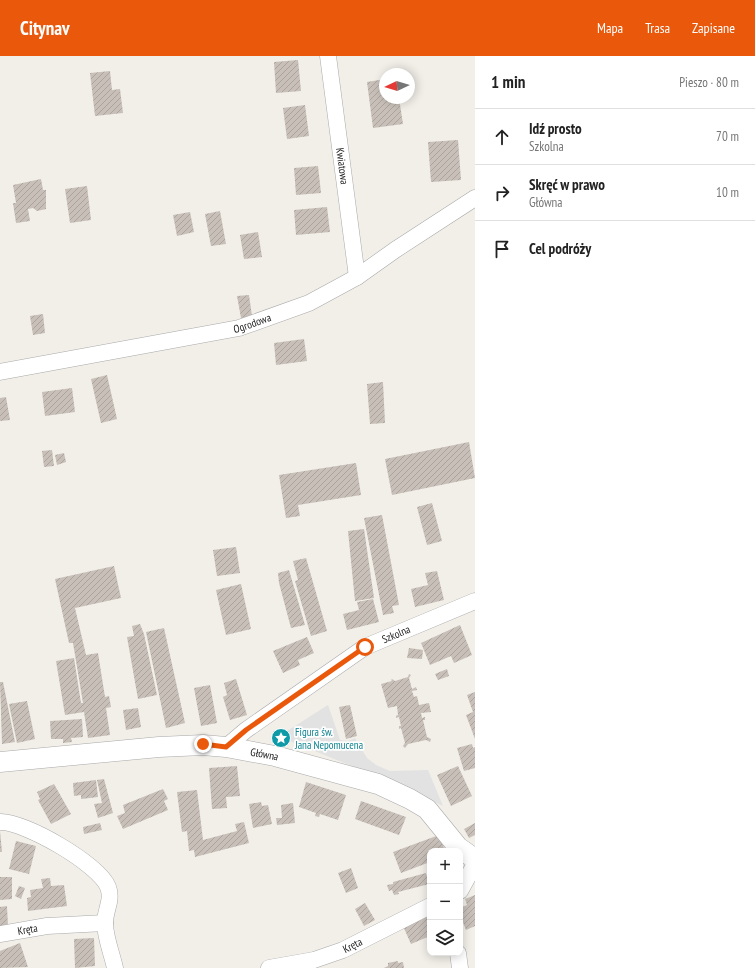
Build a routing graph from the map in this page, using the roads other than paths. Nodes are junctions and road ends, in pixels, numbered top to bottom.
1 (328, 56) edge
2 (475, 198) edge
3 (357, 277) junction
4 (0, 372) edge
5 (475, 601) edge
6 (226, 747) junction
7 (0, 762) edge
8 (0, 822) edge
9 (475, 859) edge
10 (475, 864) edge
11 (463, 886) edge
12 (427, 908) edge
13 (105, 923) junction
14 (0, 934) edge
15 (458, 956) edge
16 (115, 968) edge
17 (269, 968) edge
18 (460, 968) edge

1 - 3 street, Kwiatowa
2 - 3 street, Ogrodowa
3 - 4 street, Ogrodowa
5 - 6 street, Szkolna
6 - 7 street, Główna
6 - 9 street, Główna
8 - 13 street
10 - 11 street
12 - 17 street, Kręta
13 - 14 street, Kręta
13 - 16 street
15 - 18 street

